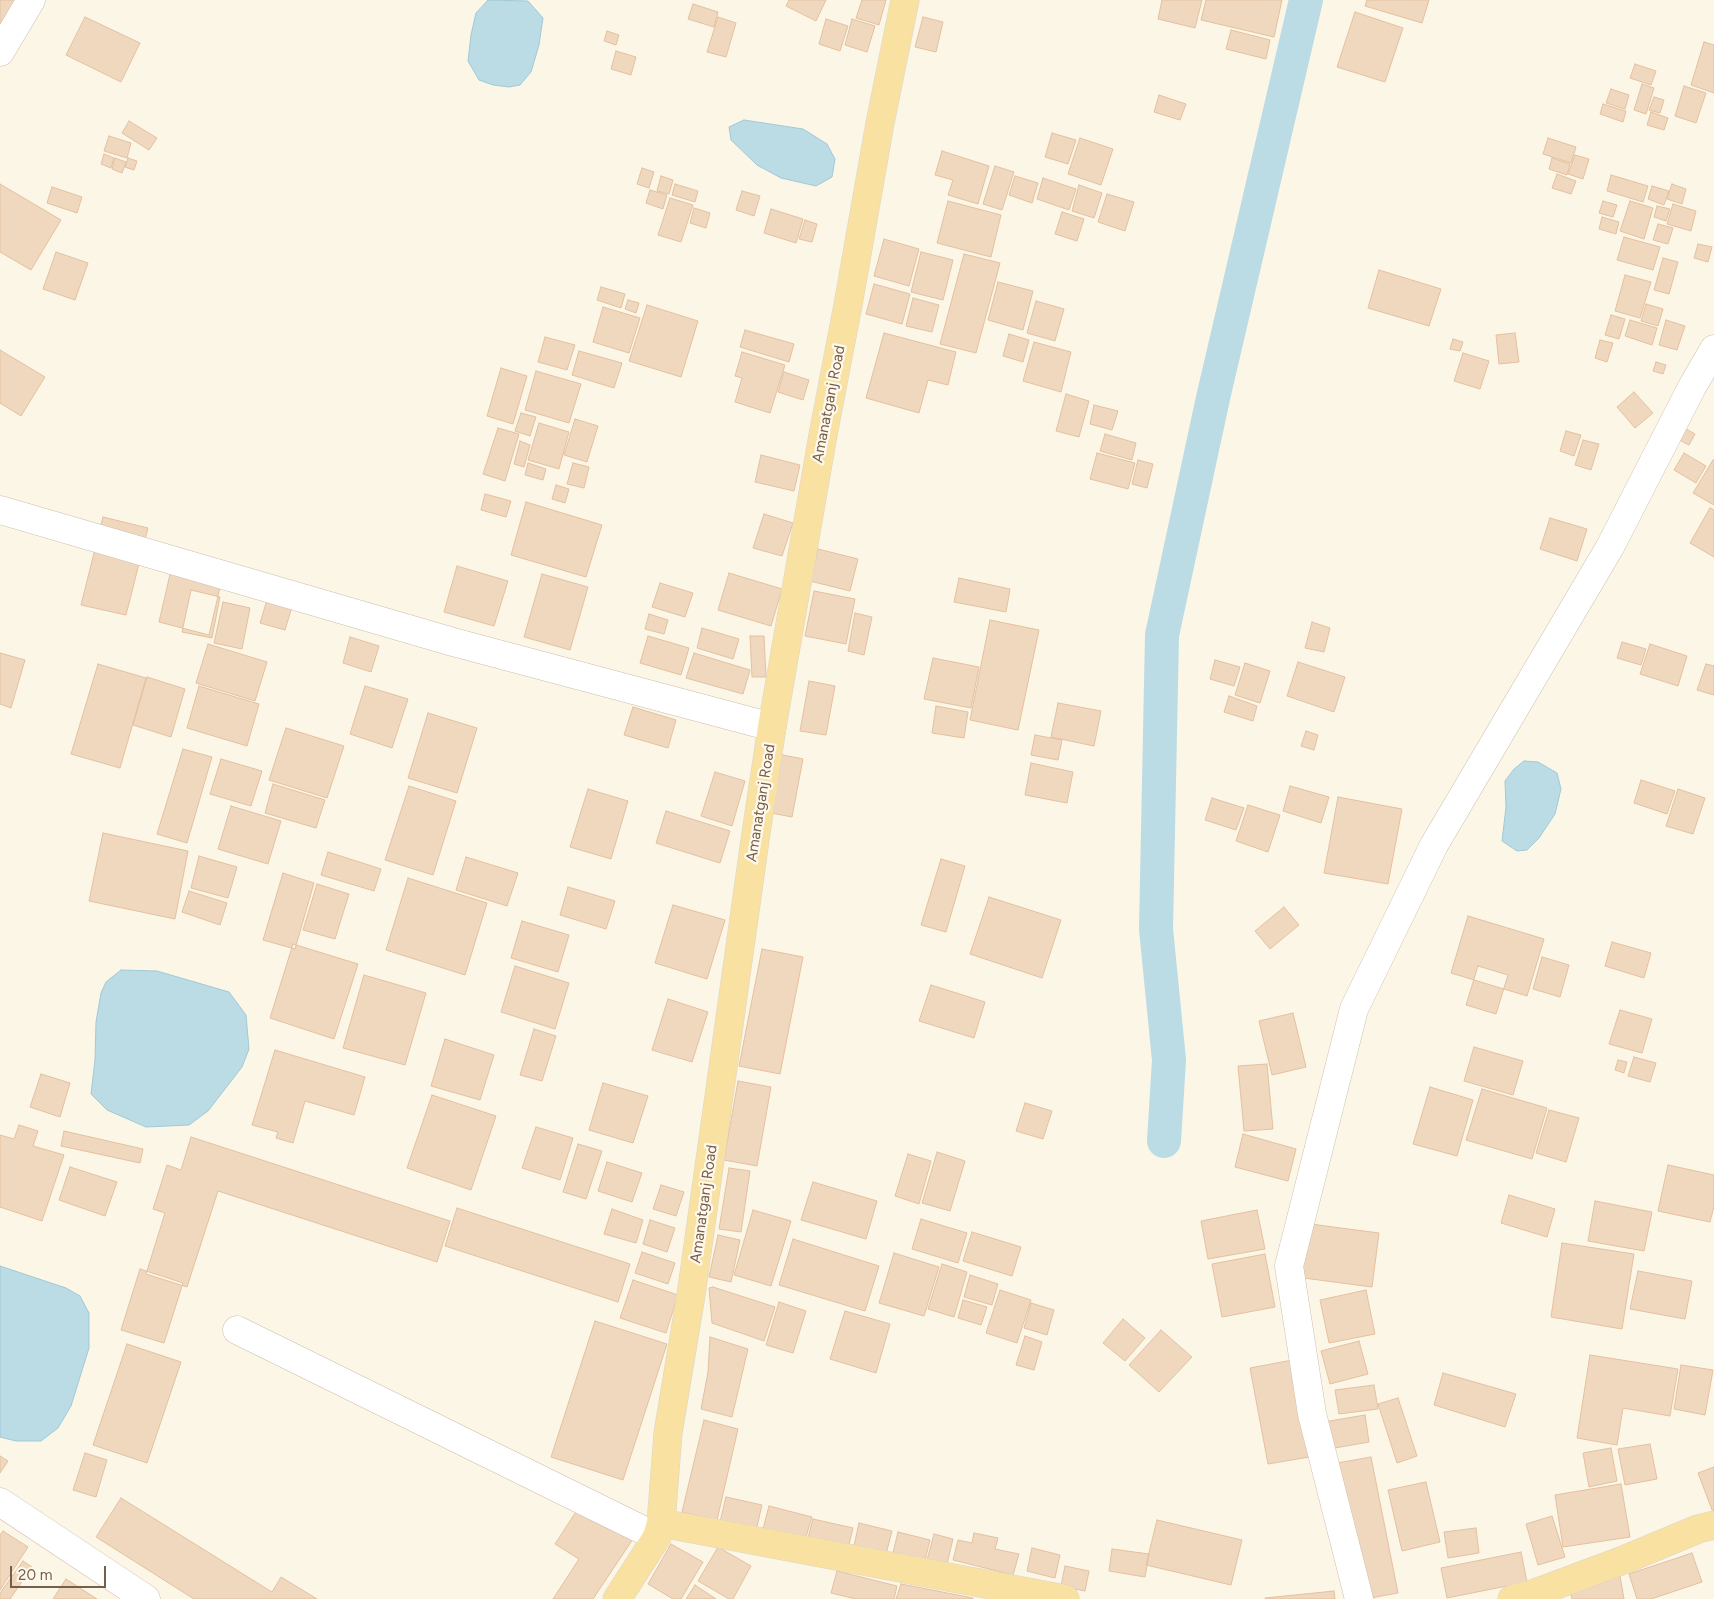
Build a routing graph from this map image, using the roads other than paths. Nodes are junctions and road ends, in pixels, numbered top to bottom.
1 (31, 0) edge
2 (905, 0) edge
3 (0, 52) edge
4 (1714, 348) edge
5 (0, 510) edge
6 (772, 727) junction
7 (236, 1330) dead end
8 (0, 1502) edge
9 (1714, 1524) edge
10 (659, 1530) junction
11 (146, 1599) edge
12 (616, 1599) edge
13 (1065, 1599) edge
14 (1359, 1599) edge
15 (1512, 1599) edge

1 - 3 street
2 - 6 main road, Amanatganj Road
4 - 14 street
5 - 6 street
6 - 10 main road, Amanatganj Road
7 - 10 street
8 - 11 street
9 - 15 main road
10 - 12 main road, Amanatganj Road
10 - 13 main road

